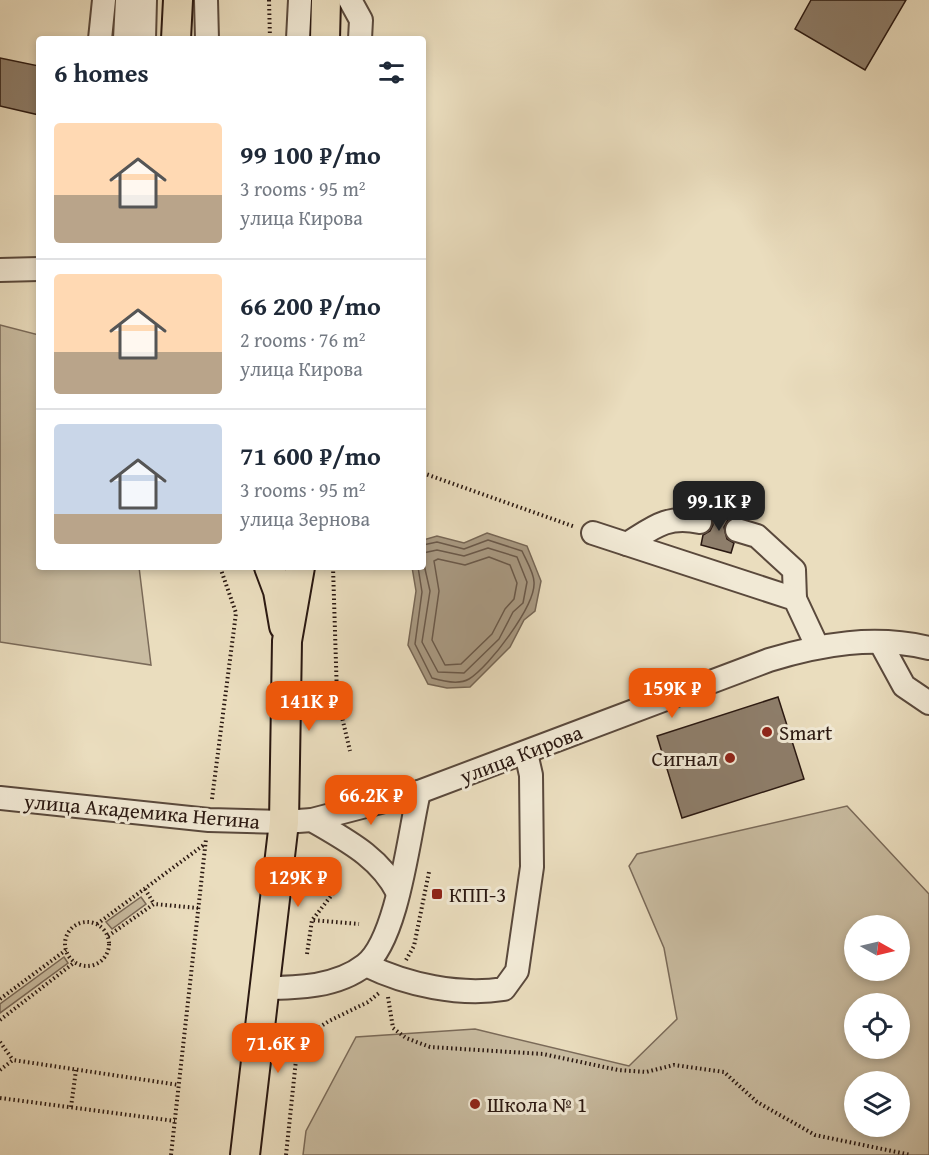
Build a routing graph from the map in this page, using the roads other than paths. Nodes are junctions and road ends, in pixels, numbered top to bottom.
1 (104, 0) edge
2 (127, 0) edge
3 (145, 0) edge
4 (178, 0) edge
5 (206, 0) edge
6 (300, 0) edge
7 (326, 0) edge
8 (350, 0) edge
9 (100, 36) edge
10 (125, 36) edge
11 (144, 36) edge
12 (176, 36) edge
13 (207, 36) edge
14 (298, 36) edge
15 (325, 36) edge
16 (360, 36) edge
17 (36, 269) edge
18 (0, 270) edge
19 (700, 522) dead end
20 (737, 530) dead end
21 (593, 533) road end
22 (627, 544) junction
23 (299, 570) edge
24 (275, 575) edge
25 (795, 599) junction
26 (287, 641) junction
27 (880, 642) junction
28 (817, 646) junction
29 (929, 648) edge
30 (929, 703) edge
31 (526, 753) junction
32 (419, 792) junction
33 (0, 798) edge
34 (312, 820) junction
35 (284, 822) junction
36 (398, 893) junction
37 (366, 964) junction
38 (264, 988) junction
39 (245, 1155) edge

1 - 9 street
2 - 10 street
3 - 11 street
4 - 12 main road
5 - 13 street
6 - 14 street
7 - 15 main road
8 - 16 street
17 - 18 street
19 - 22 street
20 - 25 street
21 - 22 street
22 - 25 street
23 - 26 main road
24 - 26 main road
25 - 28 street
26 - 35 main road
27 - 28 street, улица Кирова
27 - 29 street, улица Кирова
27 - 30 street
28 - 31 street, улица Кирова
31 - 32 street, улица Кирова
31 - 37 street
32 - 34 street, улица Кирова
32 - 36 street
33 - 35 street, улица Академика Негина
34 - 35 street, улица Кирова
34 - 36 street
35 - 38 main road
36 - 37 street
37 - 38 street
38 - 39 main road

